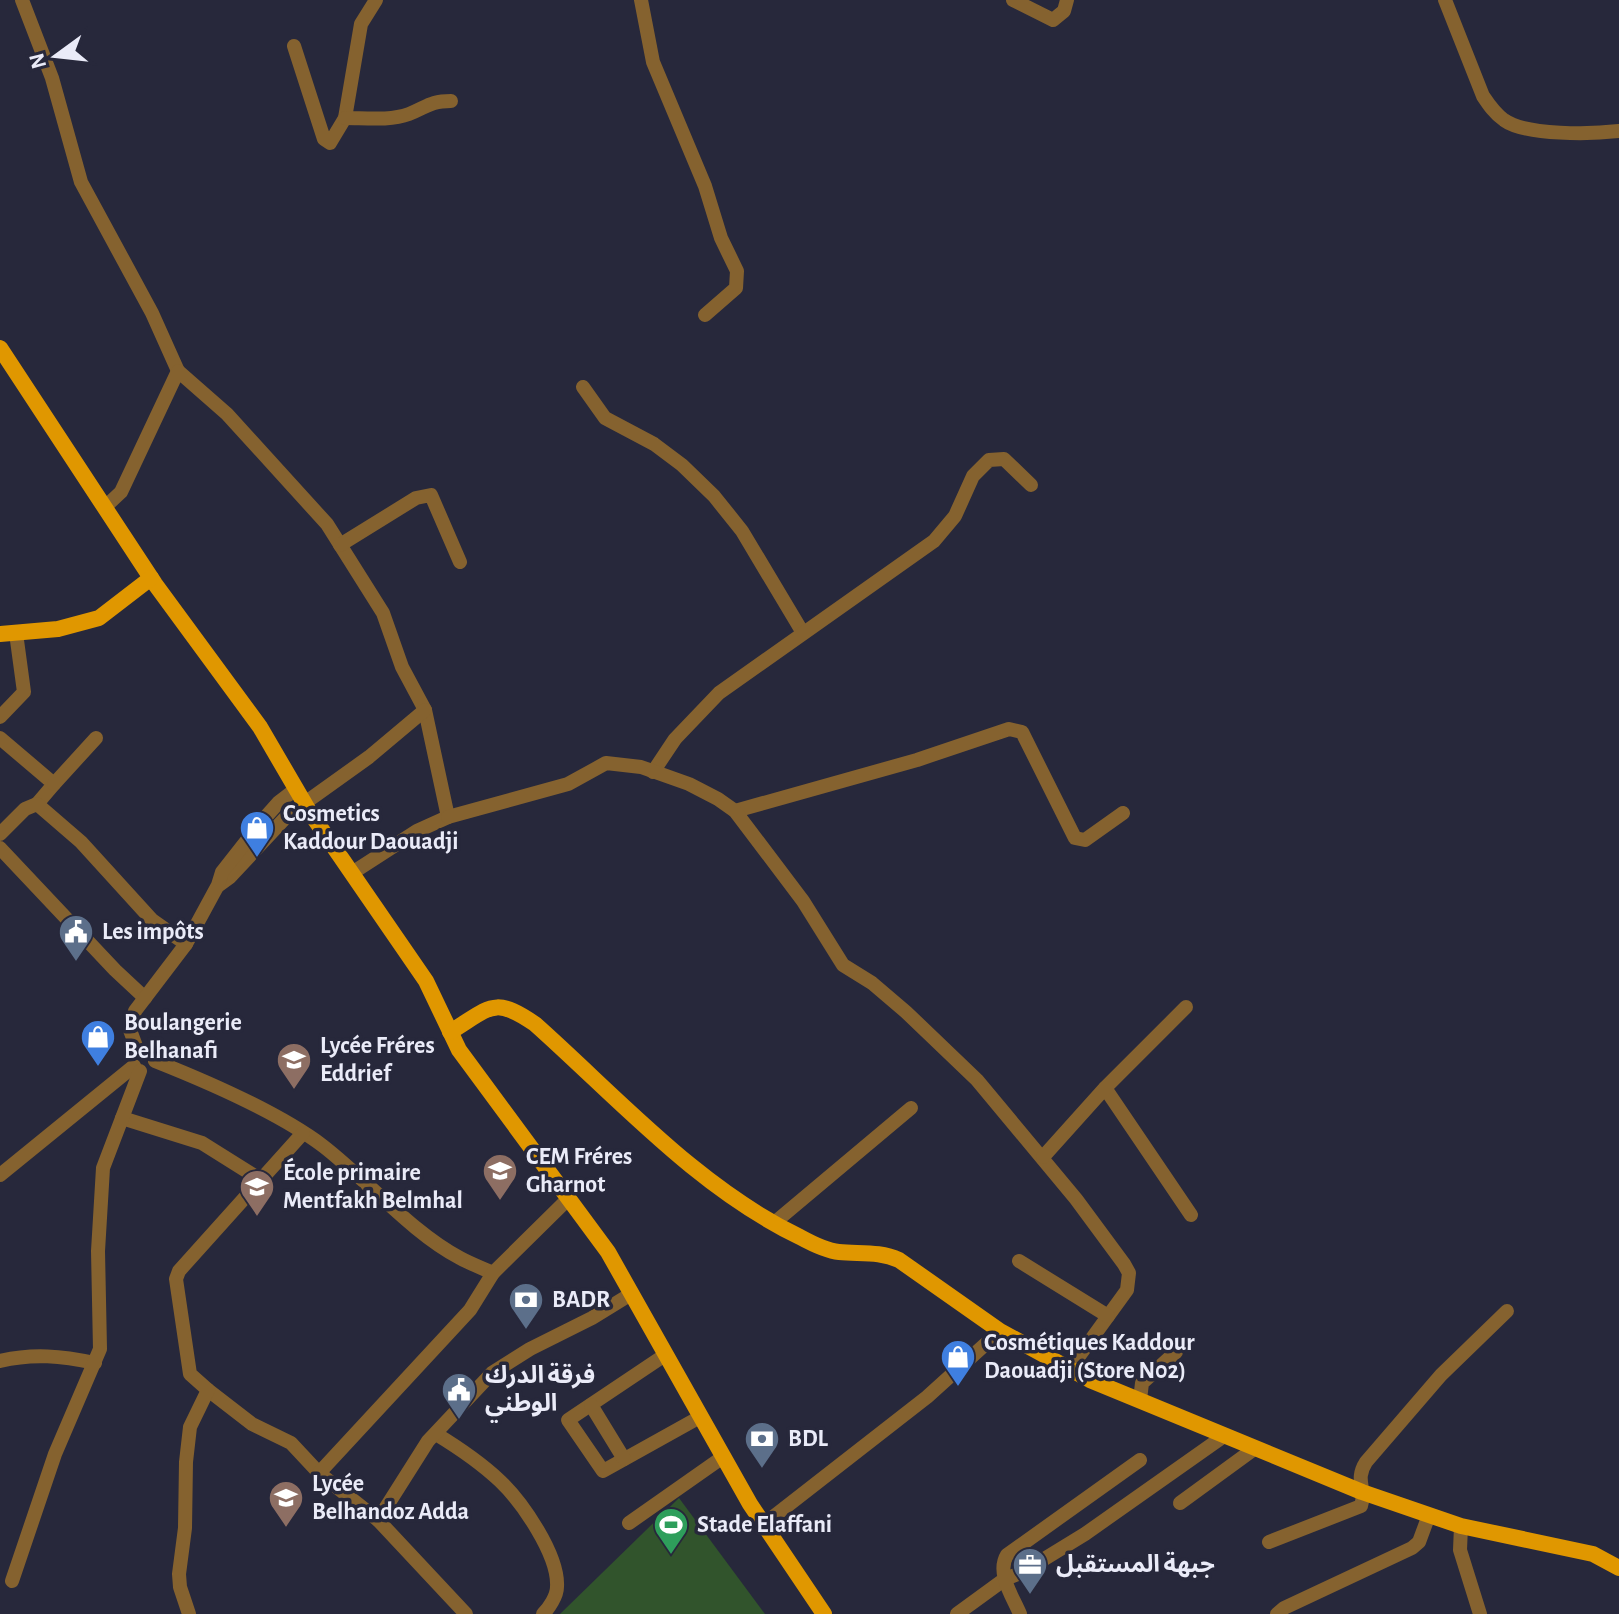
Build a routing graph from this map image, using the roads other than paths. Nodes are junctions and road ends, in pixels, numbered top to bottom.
1 (22, 0) edge
2 (376, 0) edge
3 (641, 0) edge
4 (1013, 0) edge
5 (1067, 0) edge
6 (1445, 0) edge
7 (294, 46) dead end
8 (451, 101) dead end
9 (345, 118) junction
10 (1619, 131) edge
11 (705, 315) dead end
12 (0, 348) edge
13 (178, 371) junction
14 (583, 387) dead end
15 (1031, 485) dead end
16 (105, 507) junction
17 (340, 545) junction
18 (460, 562) dead end
19 (151, 578) junction
20 (8, 633) edge
21 (803, 633) junction
22 (425, 710) junction
23 (0, 717) edge
24 (0, 738) edge
25 (96, 738) dead end
26 (653, 772) junction
27 (54, 784) junction
28 (300, 796) junction
29 (37, 804) junction
30 (735, 811) junction
31 (1123, 813) dead end
32 (448, 817) junction
33 (0, 834) edge
34 (0, 848) edge
35 (352, 873) junction
36 (186, 944) junction
37 (145, 998) junction
38 (1186, 1007) dead end
39 (450, 1032) junction
40 (137, 1049) junction
41 (155, 1061) junction
42 (137, 1068) junction
43 (1105, 1088) junction
44 (911, 1108) dead end
45 (122, 1118) junction
46 (303, 1133) junction
47 (1043, 1157) junction
48 (3, 1167) edge
49 (261, 1180) junction
50 (568, 1199) junction
51 (1191, 1215) dead end
52 (774, 1223) junction
53 (1019, 1261) dead end
54 (493, 1273) junction
55 (631, 1294) junction
56 (1507, 1311) dead end
57 (1108, 1316) junction
58 (1000, 1331) junction
59 (1176, 1352) dead end
60 (665, 1355) junction
61 (0, 1361) edge
62 (95, 1363) junction
63 (1069, 1370) junction
64 (208, 1390) junction
65 (1140, 1400) junction
66 (591, 1405) junction
67 (700, 1417) junction
68 (436, 1434) junction
69 (1224, 1436) junction
70 (1254, 1449) junction
71 (723, 1457) junction
72 (624, 1459) junction
73 (1140, 1460) dead end
74 (319, 1473) junction
75 (1362, 1492) junction
76 (1180, 1503) dead end
77 (1429, 1515) junction
78 (378, 1520) junction
79 (629, 1523) dead end
80 (764, 1524) junction
81 (1461, 1526) junction
82 (1269, 1542) dead end
83 (1619, 1568) edge
84 (1005, 1579) junction
85 (12, 1581) dead end
86 (189, 1614) edge
87 (466, 1614) edge
88 (543, 1614) edge
89 (824, 1614) edge
90 (957, 1614) edge
91 (1020, 1614) edge
92 (1277, 1614) edge
93 (1480, 1614) edge

1 - 13 street
2 - 9 street
3 - 11 street
4 - 5 street
6 - 10 street
7 - 9 street
8 - 9 street
12 - 16 main road
13 - 16 street
13 - 17 street
14 - 21 street
15 - 21 street
16 - 19 main road
17 - 18 street
17 - 22 street
19 - 20 main road
19 - 28 main road
20 - 23 street
21 - 26 street
22 - 28 street
22 - 32 street
24 - 27 street
25 - 27 street
26 - 30 street
26 - 32 street
27 - 29 street
28 - 35 main road
28 - 36 street
29 - 33 street
29 - 36 street
30 - 31 street
30 - 47 street
32 - 35 street
34 - 37 street
35 - 39 main road
36 - 37 street
37 - 40 street
38 - 43 street
39 - 50 main road
39 - 52 main road
40 - 41 street
40 - 42 street
41 - 42 street
41 - 46 street
42 - 45 street
42 - 48 street
43 - 47 street
43 - 51 street
44 - 52 street
45 - 49 street
45 - 62 street
46 - 49 street
46 - 54 street
47 - 57 street
49 - 64 street
50 - 54 street
50 - 55 main road
52 - 58 main road
53 - 57 street
54 - 74 street
55 - 60 main road
55 - 68 street
56 - 75 street
57 - 63 street
58 - 63 main road
58 - 80 street
59 - 65 street
60 - 66 street
60 - 67 main road
61 - 62 street
62 - 85 street
63 - 65 main road
64 - 74 street
64 - 86 street
65 - 69 main road
66 - 72 street
66 - 72 street
67 - 71 main road
67 - 72 street
68 - 78 street
68 - 88 street
69 - 70 main road
69 - 84 street
70 - 75 main road
70 - 76 street
71 - 79 street
71 - 80 main road
73 - 84 street
74 - 78 street
75 - 77 main road
75 - 82 street
77 - 81 main road
77 - 92 street
78 - 87 street
80 - 89 main road
81 - 83 main road
81 - 93 street
84 - 90 street
84 - 91 street

